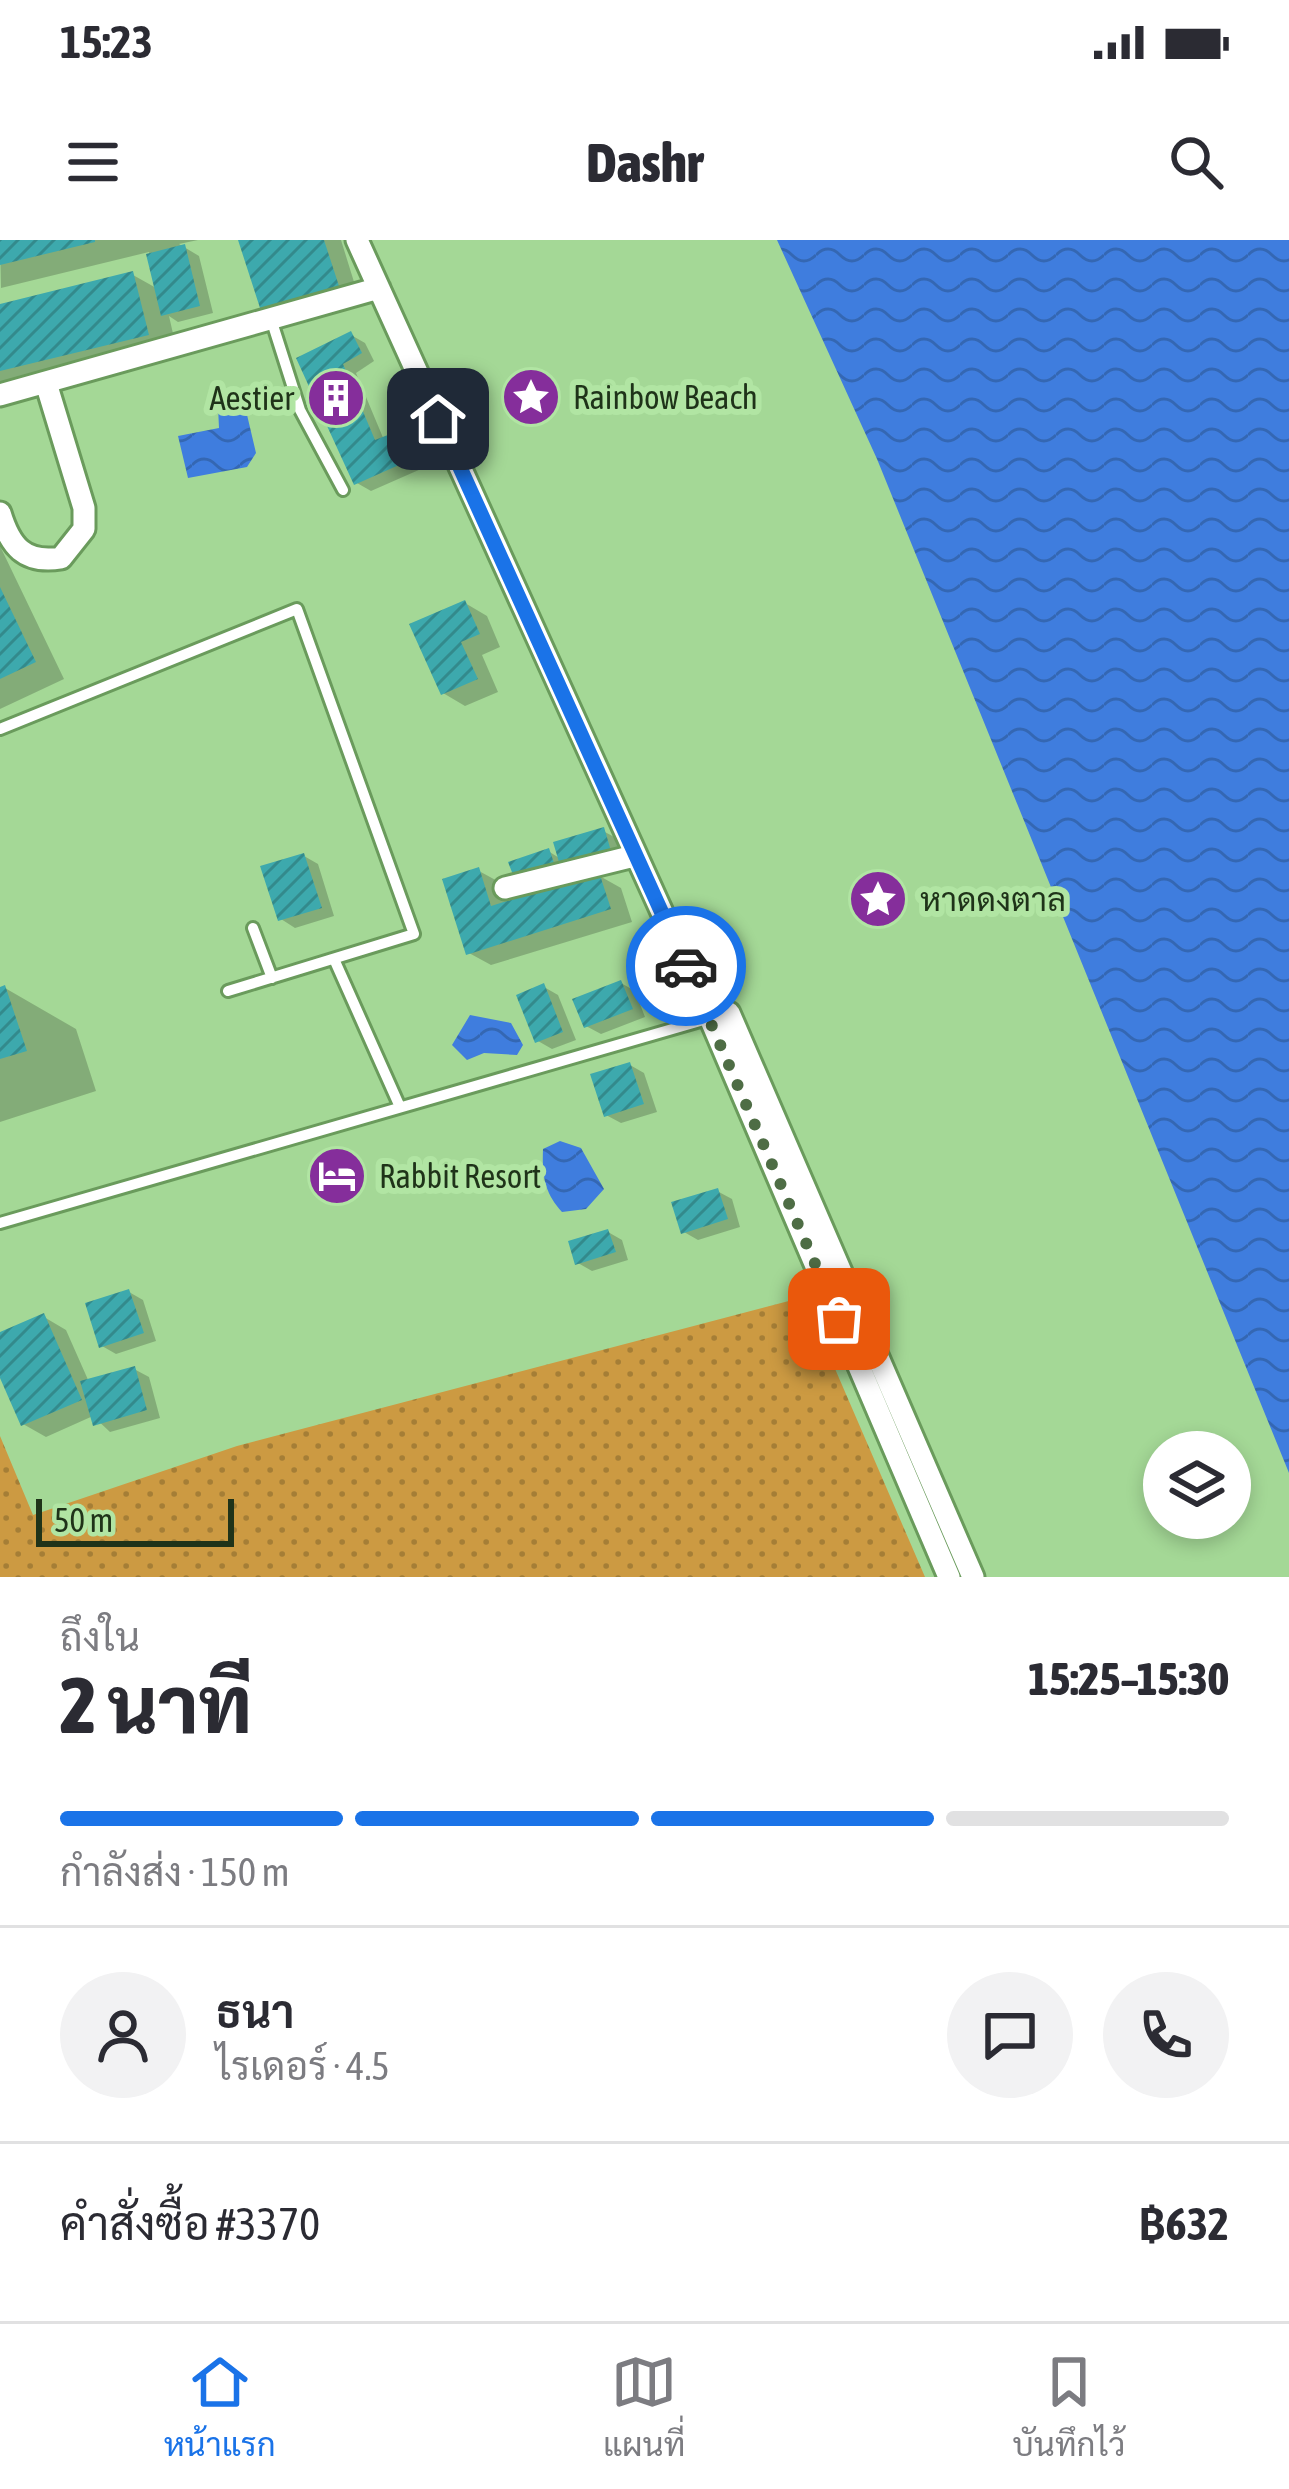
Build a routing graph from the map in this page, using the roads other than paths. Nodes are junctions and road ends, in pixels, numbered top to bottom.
1 (357, 240) edge
2 (379, 288) junction
3 (272, 322) junction
4 (46, 383) junction
5 (0, 395) edge
6 (343, 490) dead end
7 (0, 513) edge
8 (0, 729) edge
9 (634, 856) junction
10 (505, 888) dead end
11 (253, 928) dead end
12 (334, 959) junction
13 (272, 978) junction
14 (228, 991) dead end
15 (720, 1016) junction
16 (400, 1107) junction
17 (0, 1223) edge
18 (949, 1577) edge
19 (973, 1577) edge

1 - 2 street
2 - 3 street
2 - 9 street
3 - 4 street
3 - 6 lane
4 - 5 street
4 - 7 street
8 - 12 lane
9 - 10 street
9 - 15 street
11 - 13 lane
12 - 13 lane
12 - 16 lane
13 - 14 lane
15 - 16 lane
15 - 18 street
15 - 19 street
16 - 17 lane

